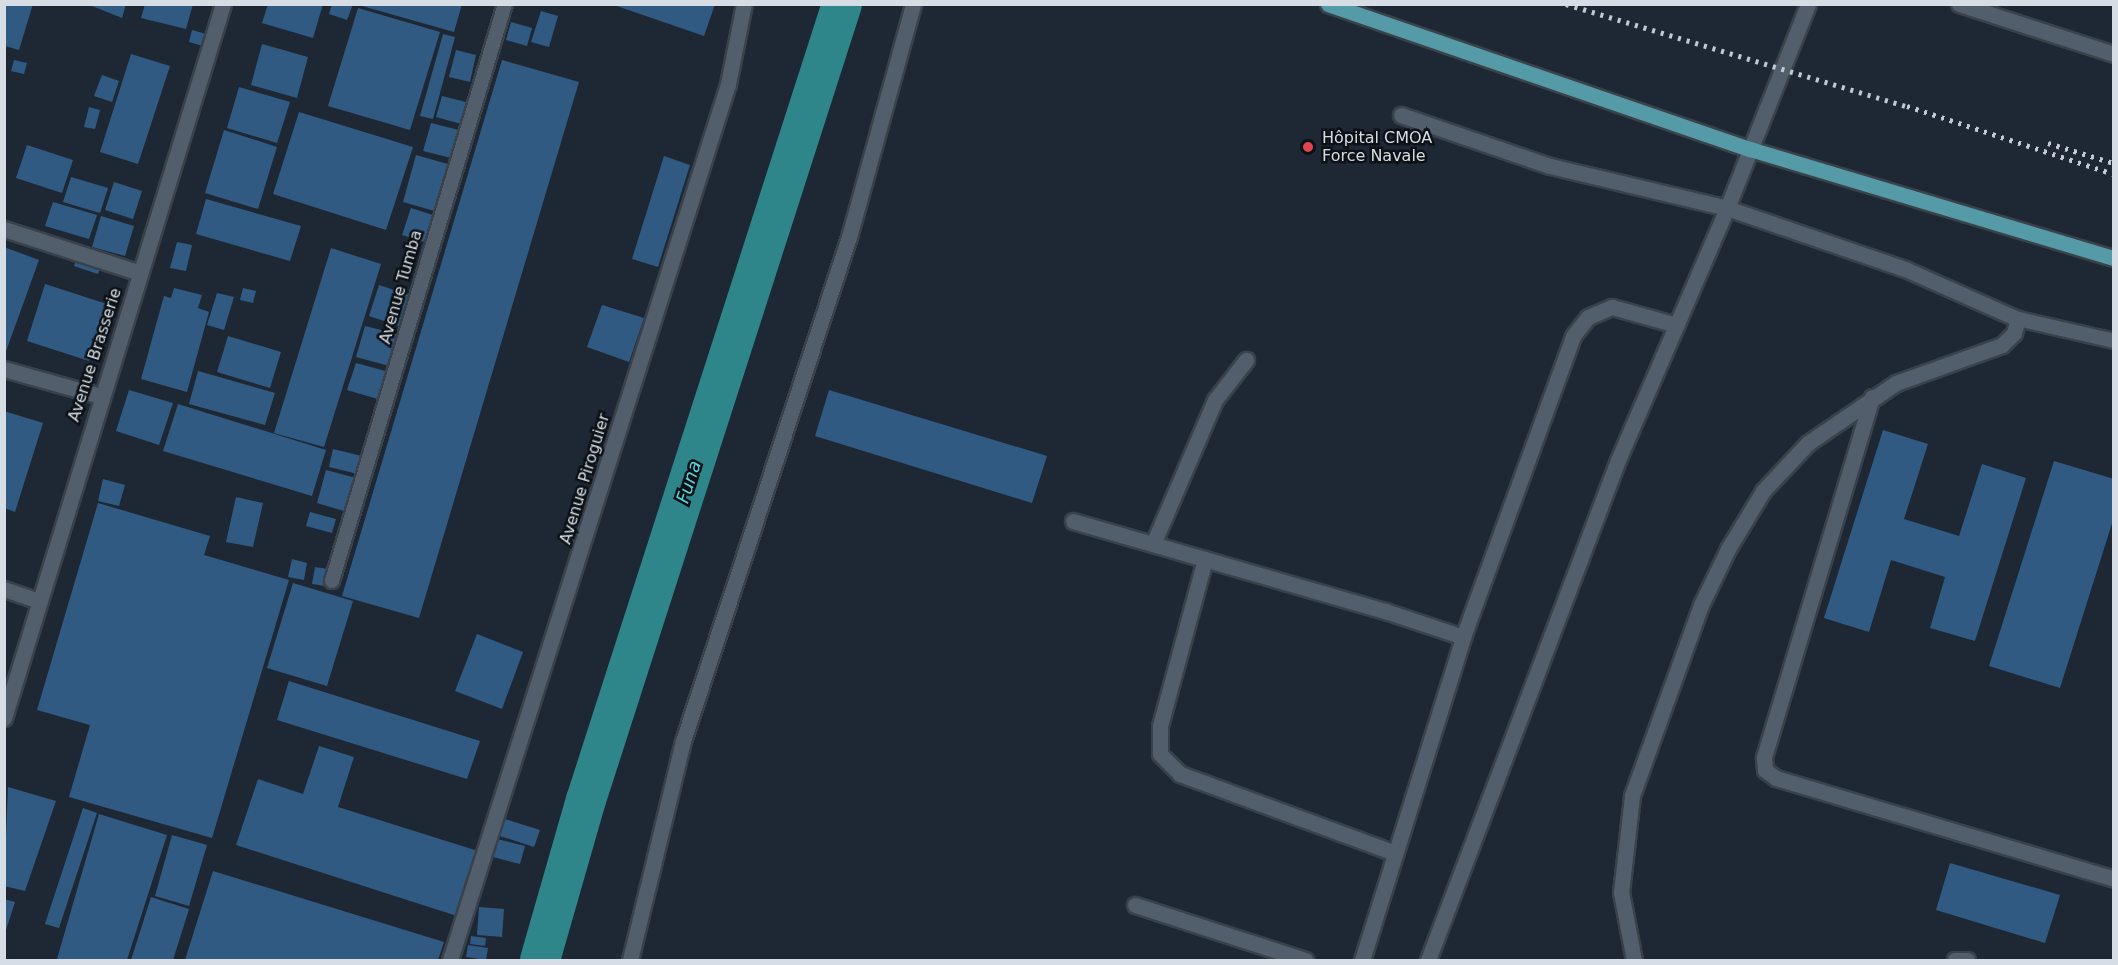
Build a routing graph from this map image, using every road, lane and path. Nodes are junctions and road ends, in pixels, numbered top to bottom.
1 (223, 4) edge
2 (505, 4) edge
3 (744, 4) edge
4 (913, 4) edge
5 (1328, 4) edge
6 (1808, 4) edge
7 (1959, 4) edge
8 (2114, 54) edge
9 (1401, 115) dead end
10 (1750, 150) junction
11 (1727, 208) junction
12 (4, 229) edge
13 (2114, 258) edge
14 (140, 273) junction
15 (2018, 319) junction
16 (1677, 325) junction
17 (2114, 341) edge
18 (1246, 360) dead end
19 (4, 369) edge
20 (100, 396) junction
21 (1872, 397) junction
22 (1072, 521) dead end
23 (1154, 544) junction
24 (1205, 559) junction
25 (332, 580) dead end
26 (4, 589) edge
27 (38, 601) junction
28 (1463, 637) junction
29 (4, 718) edge
30 (1395, 853) junction
31 (2114, 879) edge
32 (1135, 904) dead end
33 (450, 960) edge
34 (630, 960) edge
35 (1305, 960) edge
36 (1362, 960) edge
37 (1428, 960) edge
38 (1634, 960) edge
39 (1954, 960) edge
40 (1968, 960) edge

1 - 14 street, Avenue Brasserie
2 - 25 lane, Avenue Tumba
3 - 33 street, Avenue Piroguier
4 - 34 street
5 - 10 main road
6 - 10 street
7 - 8 street
9 - 11 street
10 - 11 street
10 - 13 main road
11 - 15 street
11 - 16 street
12 - 14 street
14 - 20 street, Avenue Brasserie
15 - 17 lane
15 - 21 street
16 - 28 street
16 - 37 street
18 - 23 street
19 - 20 street
20 - 27 street, Avenue Brasserie
21 - 31 street
21 - 38 street
22 - 23 street
23 - 24 street
24 - 28 street
24 - 30 street
26 - 27 street
27 - 29 street, Avenue Brasserie
28 - 30 street
30 - 36 street
32 - 35 street
39 - 40 lane

